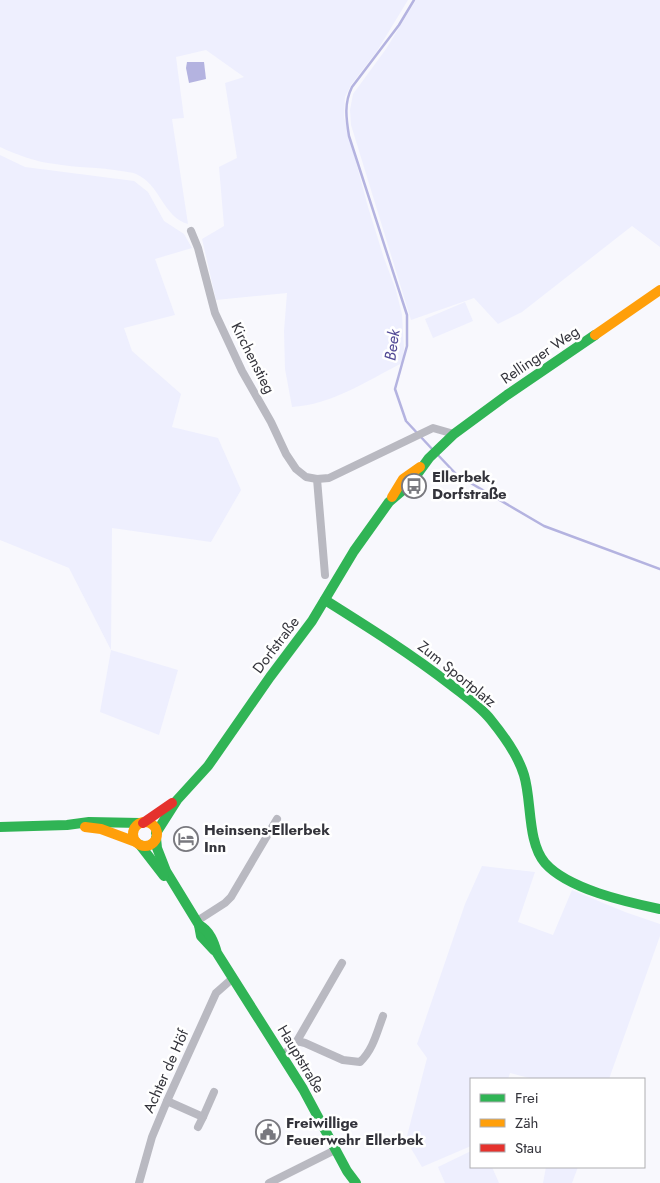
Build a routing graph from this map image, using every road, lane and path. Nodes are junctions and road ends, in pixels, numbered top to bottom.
1 (190, 231) dead end
2 (660, 290) edge
3 (454, 434) junction
4 (439, 448) joint
5 (317, 480) junction
6 (325, 575) dead end
7 (325, 600) junction
8 (177, 800) junction
9 (277, 819) dead end
10 (142, 823) junction
11 (67, 825) junction
12 (0, 827) edge
13 (156, 836) junction
14 (138, 843) junction
15 (178, 893) junction
16 (657, 908) edge
17 (198, 923) junction
18 (342, 963) dead end
19 (233, 978) junction
20 (383, 1016) dead end
21 (296, 1041) junction
22 (283, 1056) junction
23 (214, 1092) dead end
24 (167, 1101) junction
25 (203, 1117) junction
26 (198, 1127) dead end
27 (335, 1150) junction
28 (139, 1183) edge
29 (269, 1183) edge
30 (356, 1183) edge

1 - 5 street, Kirchenstieg
2 - 3 street, Rellinger Weg
3 - 4 street, Rellinger Weg
3 - 5 street
4 - 7 street, Dorfstraße
5 - 6 street
7 - 8 street, Dorfstraße
7 - 16 street, Zum Sportplatz
8 - 10 street, Dorfstraße
8 - 13 street, Dorfstraße
9 - 17 street
10 - 11 street
10 - 13 street
10 - 14 street
11 - 12 street
11 - 14 street
13 - 14 street
13 - 15 street, Hauptstraße
14 - 15 street, Hauptstraße
15 - 17 street, Hauptstraße
17 - 19 street, Hauptstraße
18 - 21 street
19 - 22 street, Hauptstraße
19 - 24 street, Achter de Höf
20 - 21 street
21 - 22 street
22 - 27 street, Hauptstraße
23 - 25 street
24 - 25 street
24 - 28 street, Achter de Höf
25 - 26 street
27 - 29 street
27 - 30 street, Hauptstraße

